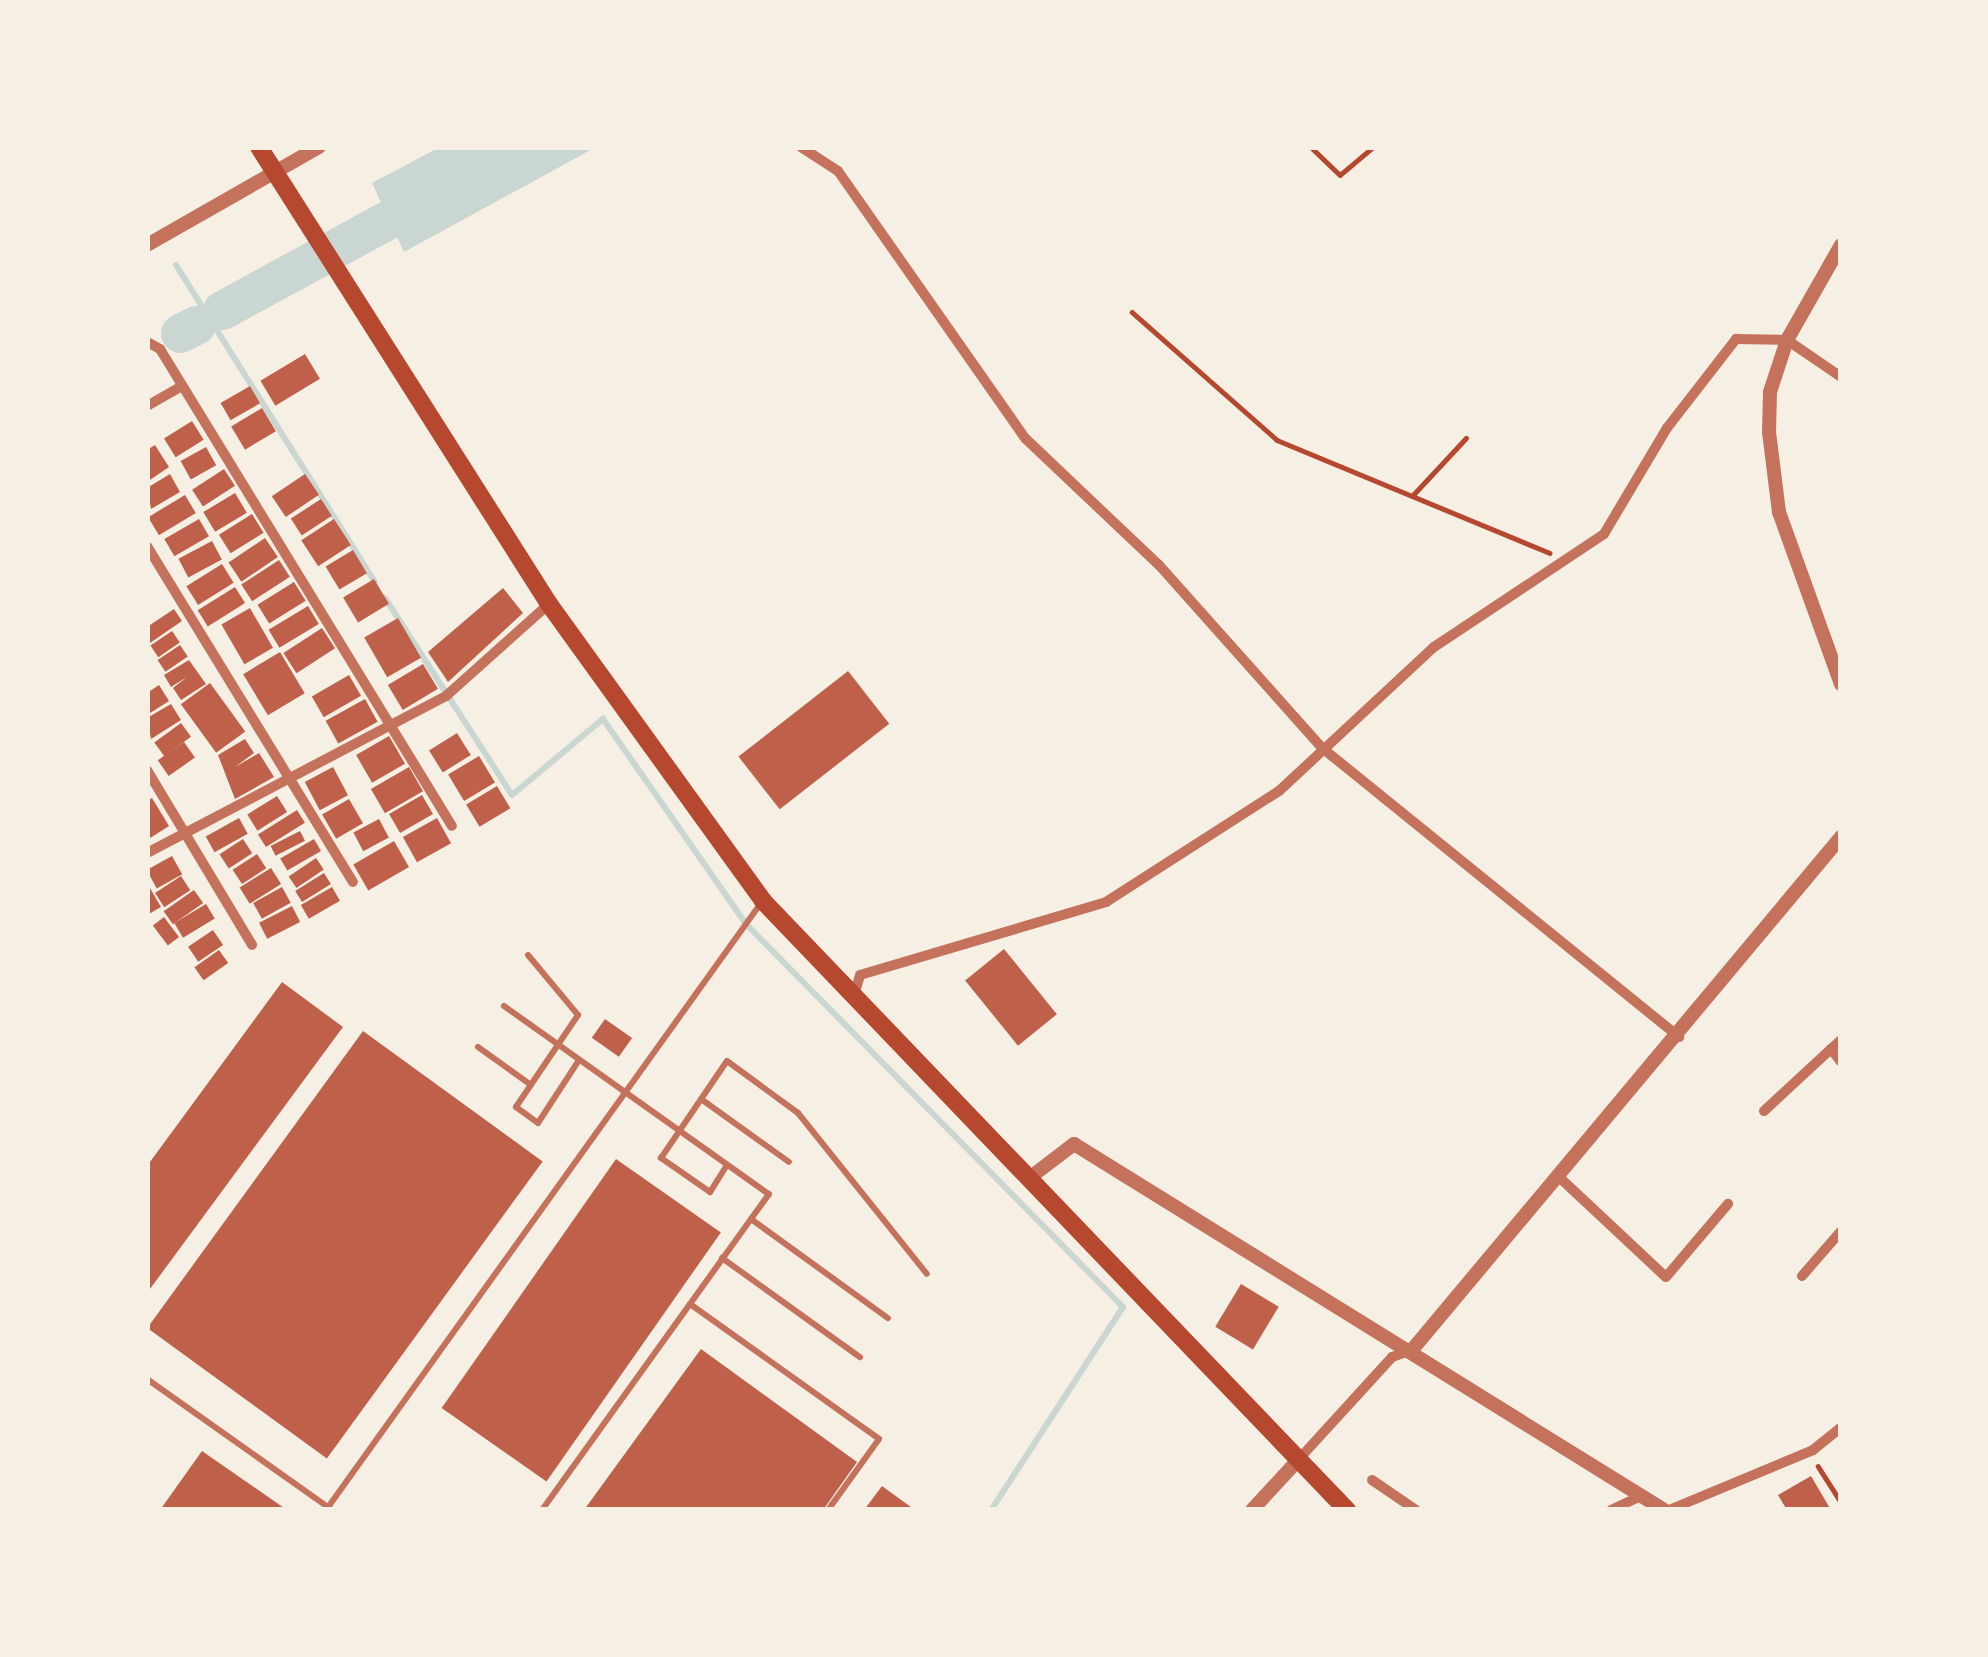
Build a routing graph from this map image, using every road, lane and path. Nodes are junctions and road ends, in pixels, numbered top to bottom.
1 (259, 147) edge
2 (319, 147) edge
3 (801, 147) edge
4 (1311, 147) edge
5 (1373, 147) edge
6 (274, 172) junction
7 (147, 245) edge
8 (1841, 245) edge
9 (1132, 312) dead end
10 (1786, 340) junction
11 (147, 342) edge
12 (1841, 377) edge
13 (182, 386) junction
14 (147, 406) edge
15 (1466, 438) dead end
16 (1412, 496) junction
17 (147, 546) edge
18 (1567, 559) junction
19 (549, 604) junction
20 (1841, 684) edge
21 (396, 724) junction
22 (1321, 747) junction
23 (147, 770) edge
24 (291, 781) junction
25 (452, 826) dead end
26 (187, 836) junction
27 (1841, 837) edge
28 (147, 854) edge
29 (353, 882) dead end
30 (763, 901) junction
31 (252, 945) dead end
32 (528, 955) dead end
33 (854, 994) junction
34 (504, 1006) dead end
35 (1679, 1037) junction
36 (557, 1045) junction
37 (1836, 1045) edge
38 (478, 1047) dead end
39 (580, 1060) junction
40 (1841, 1062) edge
41 (531, 1085) junction
42 (625, 1094) junction
43 (701, 1099) junction
44 (1765, 1111) dead end
45 (679, 1131) junction
46 (789, 1162) dead end
47 (727, 1165) junction
48 (1032, 1176) junction
49 (1559, 1177) junction
50 (1728, 1204) dead end
51 (751, 1219) junction
52 (1841, 1231) edge
53 (722, 1258) junction
54 (927, 1274) dead end
55 (1802, 1276) dead end
56 (690, 1304) junction
57 (888, 1318) dead end
58 (1412, 1350) junction
59 (860, 1357) dead end
60 (147, 1379) edge
61 (1841, 1427) edge
62 (1809, 1451) junction
63 (1299, 1459) junction
64 (1372, 1480) dead end
65 (1641, 1496) junction
66 (1841, 1502) edge
67 (328, 1509) edge
68 (542, 1510) edge
69 (828, 1510) edge
70 (1252, 1510) edge
71 (1347, 1510) edge
72 (1416, 1510) edge
73 (1611, 1510) edge
74 (1667, 1510) edge

1 - 6 highway
2 - 6 street
3 - 22 street
4 - 5 path
6 - 7 street
6 - 19 highway
8 - 10 street
9 - 16 path
10 - 12 street
10 - 18 street
10 - 20 street
11 - 13 street
13 - 14 street
13 - 21 street
15 - 16 path
16 - 18 path
17 - 24 street
18 - 22 street
19 - 21 street
19 - 30 highway
21 - 24 street
21 - 25 street
22 - 33 street
22 - 35 street
23 - 26 street
24 - 26 street
24 - 29 street
26 - 28 street
26 - 31 street
27 - 35 street
30 - 33 highway
30 - 42 lane
32 - 36 lane
33 - 48 highway
34 - 36 lane
35 - 49 street
36 - 39 lane
36 - 41 lane
37 - 40 street
37 - 44 street
38 - 41 lane
39 - 41 lane
39 - 42 lane
42 - 45 lane
42 - 67 lane
43 - 45 lane
43 - 46 lane
43 - 54 lane
45 - 47 lane
45 - 47 lane
47 - 51 lane
48 - 58 street
48 - 63 highway
49 - 50 street
49 - 58 street
51 - 53 lane
51 - 57 lane
52 - 55 street
53 - 56 lane
53 - 59 lane
56 - 68 lane
56 - 69 lane
58 - 63 street
58 - 65 street
60 - 67 lane
61 - 62 street
62 - 66 path
62 - 74 street
63 - 70 street
63 - 71 highway
64 - 72 street
65 - 73 street
65 - 74 street

